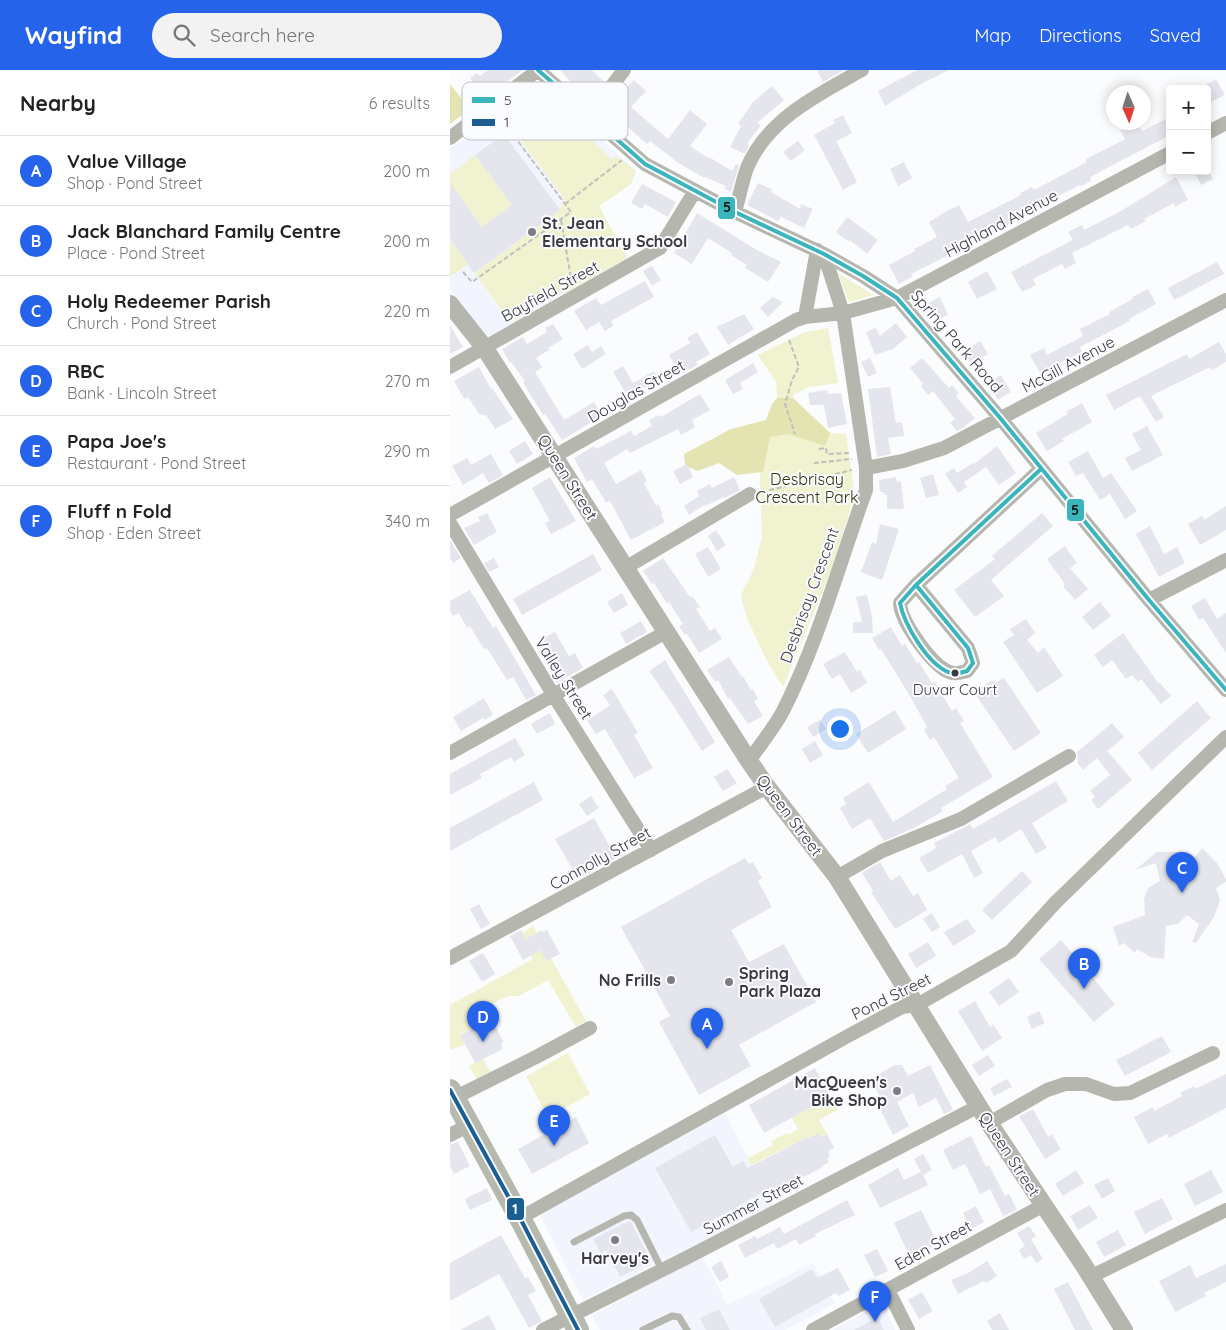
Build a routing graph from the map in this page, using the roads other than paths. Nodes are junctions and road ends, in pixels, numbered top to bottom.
1 (538, 70) edge
2 (624, 70) edge
3 (862, 70) edge
4 (522, 82) edge
5 (551, 82) edge
6 (615, 82) edge
7 (1226, 123) edge
8 (462, 129) edge
9 (1211, 131) edge
10 (450, 138) edge
11 (617, 140) edge
12 (1166, 155) edge
13 (695, 191) junction
14 (734, 212) junction
15 (820, 252) junction
16 (897, 298) junction
17 (1226, 300) edge
18 (450, 304) edge
19 (843, 313) junction
20 (805, 317) junction
21 (484, 348) junction
22 (450, 367) edge
23 (1001, 419) junction
24 (555, 457) junction
25 (860, 465) junction
26 (1041, 469) junction
27 (750, 494) road end
28 (450, 515) edge
29 (450, 523) edge
30 (1226, 560) edge
31 (625, 568) junction
32 (916, 585) junction
33 (1149, 600) junction
34 (666, 632) junction
35 (1226, 690) edge
36 (554, 696) junction
37 (1226, 737) edge
38 (450, 753) edge
39 (1069, 756) dead end
40 (749, 761) junction
41 (767, 787) junction
42 (652, 850) junction
43 (837, 877) junction
44 (450, 958) edge
45 (917, 1005) junction
46 (590, 1028) dead end
47 (1213, 1053) dead end
48 (452, 1094) edge
49 (979, 1106) junction
50 (989, 1122) junction
51 (460, 1130) edge
52 (1044, 1205) junction
53 (1226, 1210) edge
54 (520, 1218) junction
55 (574, 1242) dead end
56 (662, 1270) junction
57 (1090, 1277) junction
58 (888, 1290) junction
59 (574, 1323) edge
60 (543, 1330) edge
61 (644, 1330) edge
62 (687, 1330) edge
63 (813, 1330) edge
64 (908, 1330) edge
65 (1124, 1330) edge

1 - 4 street
1 - 5 street, Spring Park Road
2 - 6 street
3 - 14 street
7 - 9 street
8 - 10 street
11 - 13 street, Spring Park Road
12 - 16 street, Highland Avenue
13 - 14 street, Spring Park Road
13 - 21 street, Bayfield Street
14 - 15 street, Spring Park Road
15 - 16 street, Spring Park Road
15 - 19 street, Desbrisay Crescent
15 - 20 street
16 - 19 street, Highland Avenue
16 - 23 street, Spring Park Road
17 - 23 street, McGill Avenue
18 - 21 street, Queen Street
19 - 20 street, Douglas Street
19 - 25 street, Desbrisay Crescent
20 - 24 street, Douglas Street
21 - 22 street, Bayfield Street
21 - 24 street, Queen Street
23 - 25 street, McGill Avenue
23 - 26 street, Spring Park Road
24 - 28 street, Douglas Street
24 - 31 street, Queen Street
25 - 40 street, Desbrisay Crescent
26 - 32 street
26 - 33 street, Spring Park Road
27 - 31 street
29 - 36 street, Valley Street
30 - 33 street
31 - 34 street, Queen Street
32 - 32 street
33 - 35 street, Spring Park Road
34 - 36 street
34 - 40 street, Queen Street
36 - 38 street
36 - 42 street, Valley Street
37 - 45 street, Pond Street
39 - 43 street
40 - 41 street, Queen Street
41 - 42 street, Connolly Street
41 - 43 street, Queen Street
42 - 44 street, Connolly Street
43 - 45 street, Queen Street
45 - 49 street, Queen Street
45 - 54 street, Pond Street
46 - 48 street
47 - 50 street
48 - 51 main road
49 - 50 street, Queen Street
49 - 56 street, Summer Street
50 - 52 street, Queen Street
51 - 54 main road
52 - 57 street, Queen Street
52 - 58 street, Eden Street
53 - 57 street
54 - 59 main road
55 - 56 lane
56 - 59 street, Summer Street
57 - 65 street, Queen Street
58 - 63 street, Eden Street
58 - 64 street
59 - 60 street, Summer Street
61 - 62 lane

